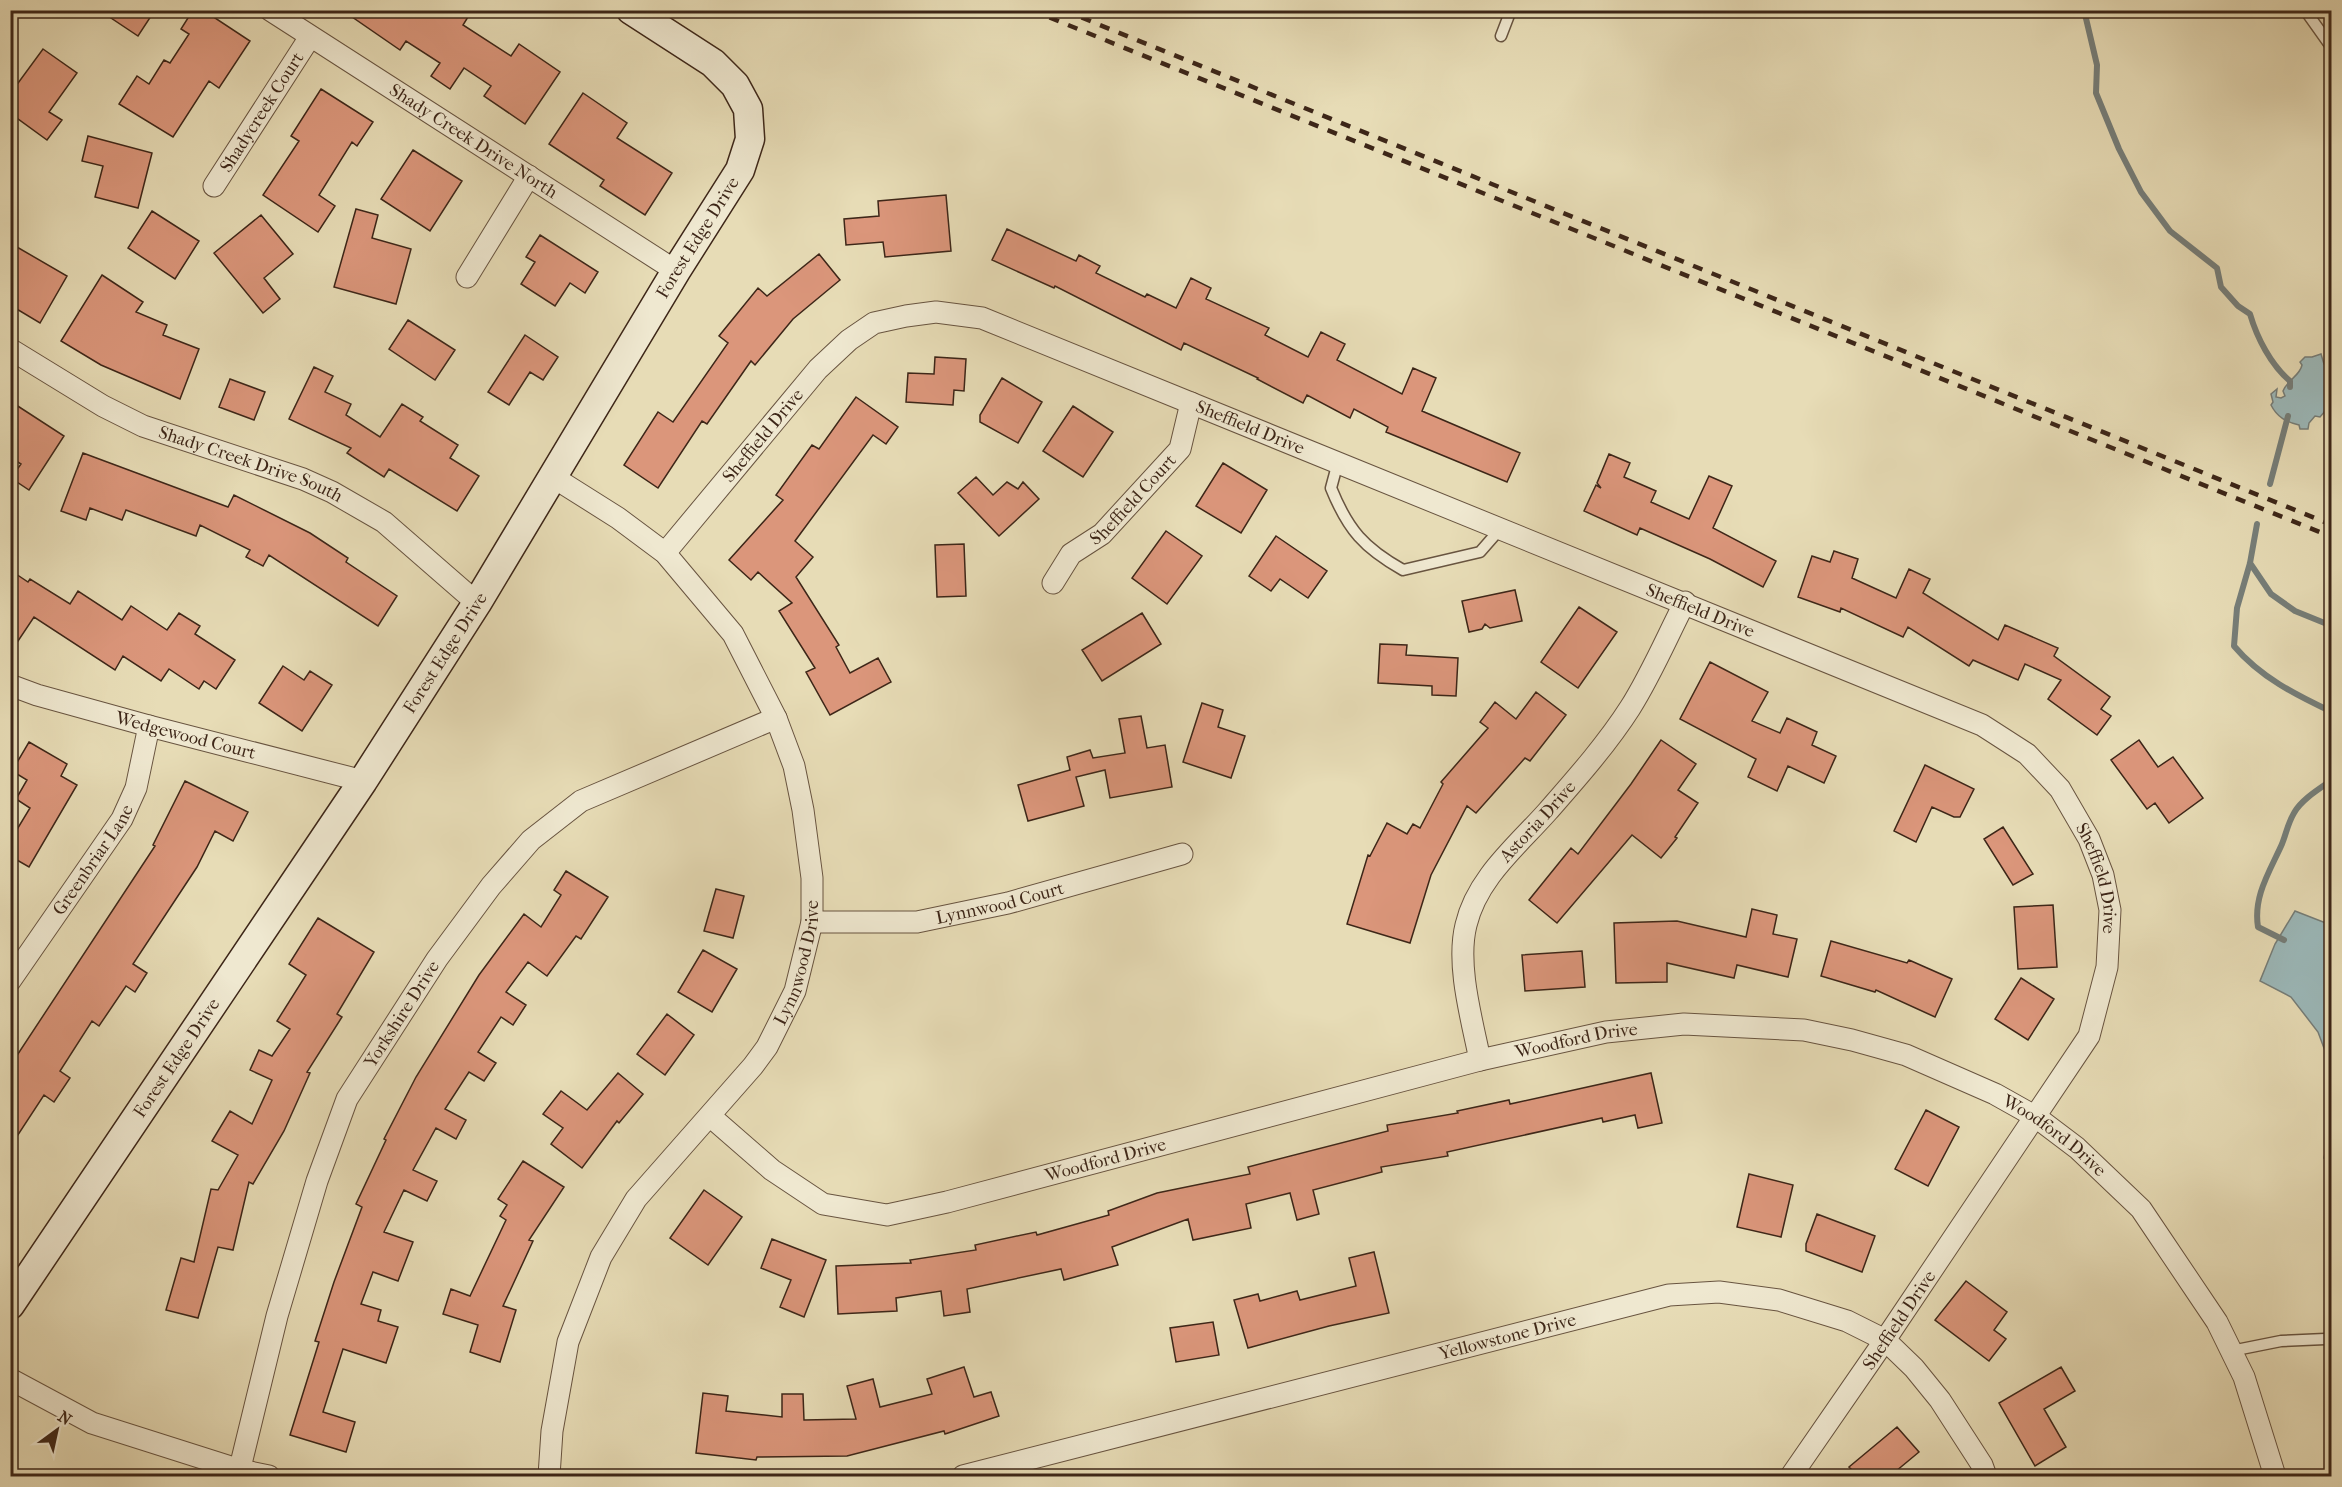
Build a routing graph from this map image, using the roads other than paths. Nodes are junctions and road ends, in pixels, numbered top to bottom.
1 (270, 10) edge
2 (631, 10) edge
3 (1512, 10) edge
4 (2306, 10) edge
5 (1501, 36) dead end
6 (310, 37) junction
7 (2331, 48) edge
8 (529, 176) junction
9 (214, 186) dead end
10 (676, 271) junction
11 (468, 277) dead end
12 (10, 349) edge
13 (1191, 404) junction
14 (1338, 462) junction
15 (554, 477) junction
16 (1501, 528) junction
17 (665, 553) junction
18 (1053, 583) dead end
19 (1685, 602) junction
20 (477, 603) junction
21 (10, 685) edge
22 (776, 718) junction
23 (149, 726) junction
24 (363, 781) junction
25 (1182, 854) dead end
26 (812, 922) junction
27 (10, 981) edge
28 (1480, 1060) junction
29 (710, 1116) junction
30 (2036, 1117) junction
31 (10, 1305) edge
32 (2325, 1339) dead end
33 (1886, 1340) junction
34 (2231, 1352) junction
35 (10, 1379) edge
36 (239, 1473) edge
37 (269, 1476) edge
38 (549, 1476) edge
39 (963, 1476) edge
40 (1791, 1476) edge
41 (1986, 1476) edge
42 (2275, 1476) edge

1 - 6 street, Shady Creek Drive North
2 - 10 street, Forest Edge Drive
3 - 5 lane
4 - 7 lane
6 - 8 street, Shady Creek Drive North
6 - 9 street, Shadycreek Court
8 - 10 street, Shady Creek Drive North
8 - 11 street
10 - 15 street, Forest Edge Drive
12 - 20 street, Shady Creek Drive South
13 - 14 street, Sheffield Drive
13 - 17 street, Sheffield Drive
13 - 18 street, Sheffield Court
14 - 16 street, Sheffield Drive
14 - 16 lane
15 - 17 street, Lynnwood Drive
15 - 20 street, Forest Edge Drive
16 - 19 street, Sheffield Drive
17 - 22 street, Lynnwood Drive
19 - 28 street, Astoria Drive
19 - 30 street, Sheffield Drive
20 - 24 street, Forest Edge Drive
21 - 23 street, Wedgewood Court
22 - 26 street, Lynnwood Drive
22 - 36 street, Yorkshire Drive
23 - 24 street, Wedgewood Court
23 - 27 street, Greenbriar Lane
24 - 31 street, Forest Edge Drive
25 - 26 street, Lynnwood Court
26 - 29 street, Lynnwood Drive
28 - 29 street, Woodford Drive
28 - 30 street, Woodford Drive
29 - 38 street, Lynnwood Drive
30 - 33 street, Sheffield Drive
30 - 34 street, Woodford Drive
32 - 34 lane
33 - 39 street, Yellowstone Drive
33 - 40 street, Sheffield Drive
33 - 41 street, Yellowstone Drive
34 - 42 street, Woodford Drive
35 - 36 street
36 - 37 street

